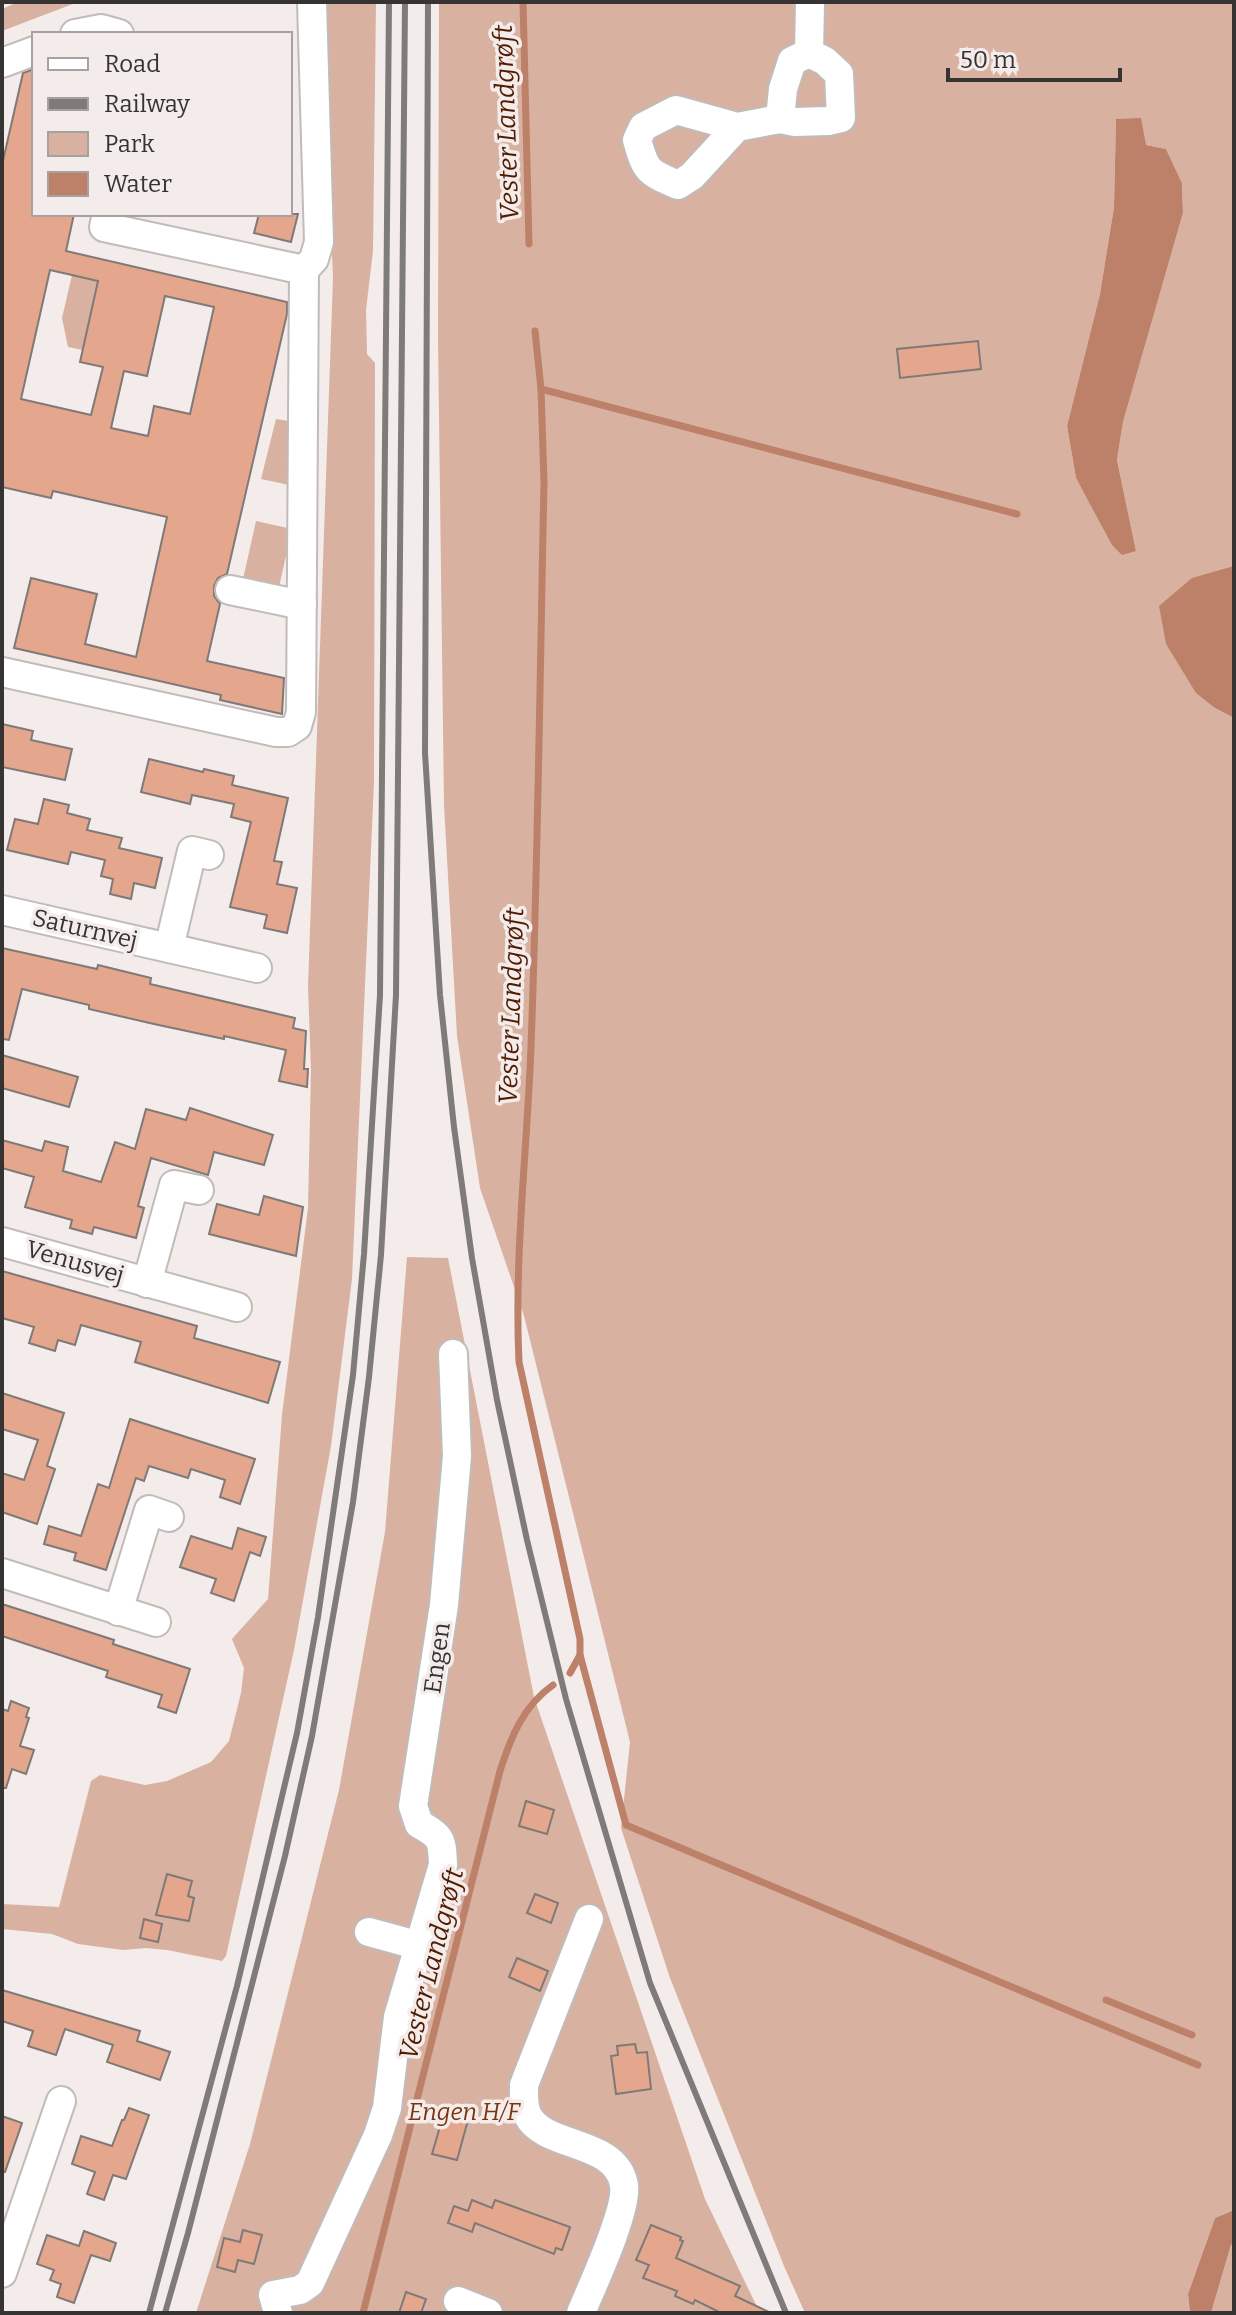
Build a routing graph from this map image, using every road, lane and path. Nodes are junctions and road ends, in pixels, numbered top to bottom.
1 (312, 2) edge
2 (810, 2) edge
3 (85, 32) edge
4 (112, 32) edge
5 (32, 52) edge
6 (809, 53) junction
7 (2, 63) edge
8 (780, 119) junction
9 (737, 127) dead end
10 (107, 216) edge
11 (304, 270) junction
12 (230, 590) dead end
13 (302, 605) junction
14 (2, 672) edge
15 (209, 855) dead end
16 (2, 910) edge
17 (169, 948) junction
18 (257, 968) dead end
19 (199, 1190) dead end
20 (2, 1242) edge
21 (147, 1283) junction
22 (237, 1307) dead end
23 (453, 1354) dead end
24 (169, 1517) dead end
25 (2, 1573) edge
26 (118, 1611) junction
27 (156, 1622) dead end
28 (589, 1919) dead end
29 (369, 1932) dead end
30 (420, 1946) junction
31 (61, 2101) dead end
32 (2, 2273) edge
33 (458, 2301) dead end
34 (278, 2313) edge
35 (488, 2313) edge
36 (581, 2313) edge

1 - 11 street
2 - 6 street
3 - 4 street
5 - 7 street
6 - 8 street
6 - 8 street
8 - 9 street
10 - 11 street
11 - 13 street
12 - 13 street
13 - 14 street
15 - 17 street, Saturnvej
16 - 17 street, Saturnvej
17 - 18 street, Saturnvej
19 - 21 street, Venusvej
20 - 21 street, Venusvej
21 - 22 street, Venusvej
23 - 30 street, Engen
24 - 26 street
25 - 26 street
26 - 27 street
28 - 36 street
29 - 30 street
30 - 34 street, Engen
31 - 32 street
33 - 35 street

